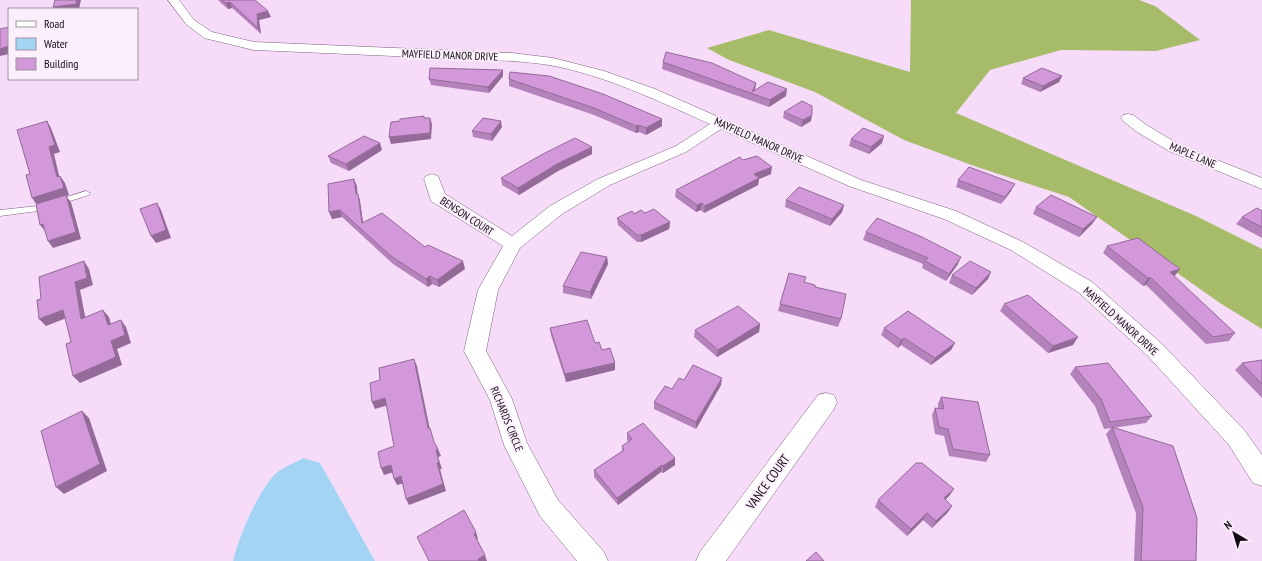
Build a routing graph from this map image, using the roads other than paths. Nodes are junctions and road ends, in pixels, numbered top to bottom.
1 (174, 0) edge
2 (1128, 118) dead end
3 (721, 123) junction
4 (432, 179) dead end
5 (1262, 184) edge
6 (86, 193) dead end
7 (0, 213) edge
8 (513, 244) junction
9 (826, 402) dead end
10 (1262, 475) edge
11 (594, 561) edge
12 (710, 561) edge

1 - 3 street, MAYFIELD MANOR DRIVE
2 - 5 street, MAPLE LANE
3 - 8 street, RICHARDS CIRCLE
3 - 10 street, MAYFIELD MANOR DRIVE
4 - 8 street, BENSON COURT
6 - 7 lane
8 - 11 street, RICHARDS CIRCLE
9 - 12 street, VANCE COURT

